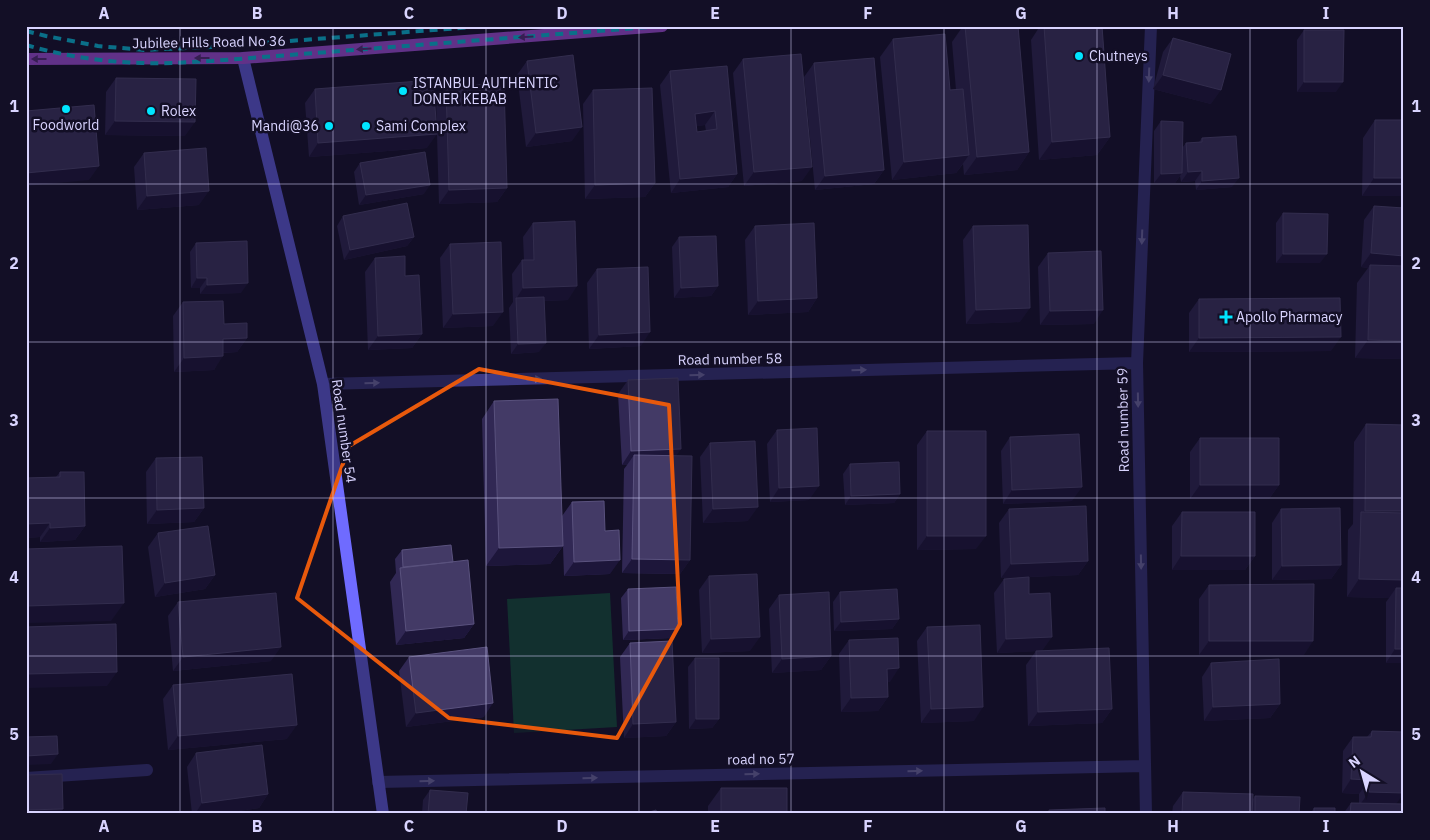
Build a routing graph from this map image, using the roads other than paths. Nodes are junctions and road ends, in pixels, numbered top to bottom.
1 (662, 26) edge
2 (1151, 26) edge
3 (243, 58) junction
4 (26, 59) edge
5 (1137, 363) junction
6 (323, 384) junction
7 (1145, 766) junction
8 (147, 770) dead end
9 (26, 778) edge
10 (378, 782) junction
11 (383, 814) edge
12 (1146, 814) edge

1 -> 3 main road, Jubilee Hills Road No 36
2 -> 5 street, Road number 59
3 -> 4 main road, Jubilee Hills Road No 36
3 - 6 street, Road number 54
6 -> 5 street, Road number 58
5 -> 7 street, Road number 59
6 - 10 street, Road number 54
10 -> 7 street, road no 57
7 - 12 street, Road number 59
8 - 9 street
10 - 11 street, Road number 54

